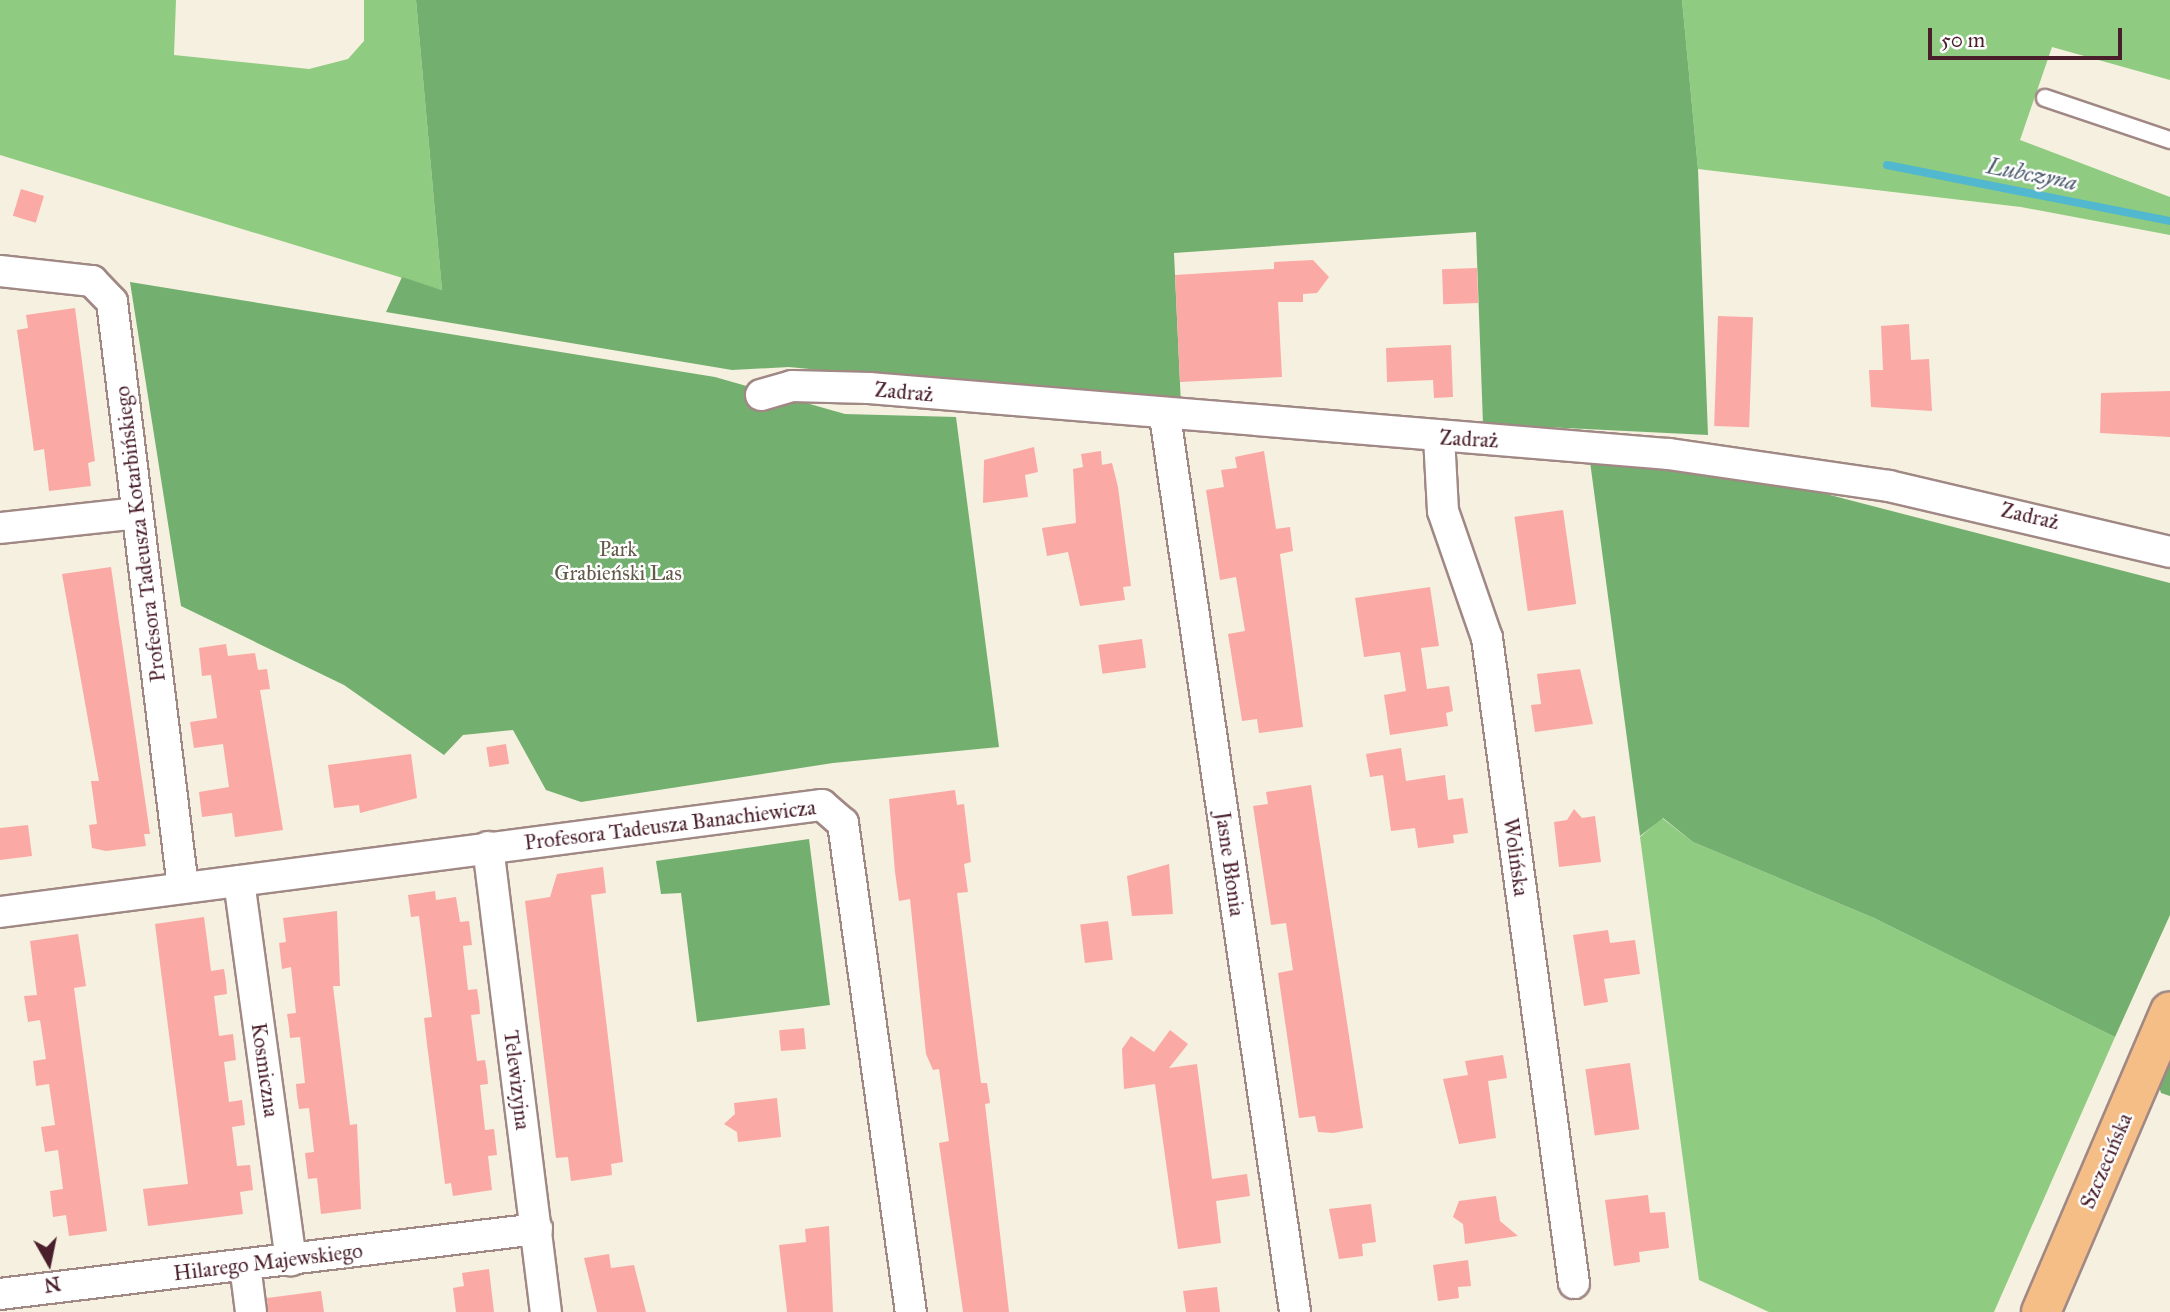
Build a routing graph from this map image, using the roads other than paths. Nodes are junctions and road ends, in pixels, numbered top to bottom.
1 (2045, 98) dead end
2 (2170, 139) edge
3 (0, 271) edge
4 (761, 395) dead end
5 (1165, 416) junction
6 (1439, 437) junction
7 (138, 513) junction
8 (0, 528) edge
9 (2170, 552) edge
10 (488, 847) junction
11 (239, 881) junction
12 (183, 888) junction
13 (0, 912) edge
14 (2170, 1011) edge
15 (537, 1230) junction
16 (290, 1260) junction
17 (245, 1265) junction
18 (1574, 1283) dead end
19 (0, 1294) edge
20 (251, 1312) edge
21 (546, 1312) edge
22 (911, 1312) edge
23 (1295, 1312) edge
24 (2041, 1312) edge

1 - 2 lane
3 - 7 street, Profesora Tadeusza Kotarbińskiego
4 - 5 street, Zadraż
5 - 6 street, Zadraż
5 - 23 street, Jasne Błonia
6 - 9 street, Zadraż
6 - 18 street, Wolińska
7 - 8 street
7 - 12 street, Profesora Tadeusza Kotarbińskiego
10 - 11 street, Profesora Tadeusza Banachiewicza
10 - 15 street, Telewizyjna
10 - 22 street, Profesora Tadeusza Banachiewicza
11 - 12 street, Profesora Tadeusza Banachiewicza
11 - 16 street, Kosmiczna
12 - 13 street, Profesora Tadeusza Banachiewicza
14 - 24 main road, Szczecińska
15 - 16 street, Hilarego Majewskiego
15 - 21 street, Telewizyjna
16 - 17 street, Hilarego Majewskiego
17 - 19 street, Hilarego Majewskiego
17 - 20 street

